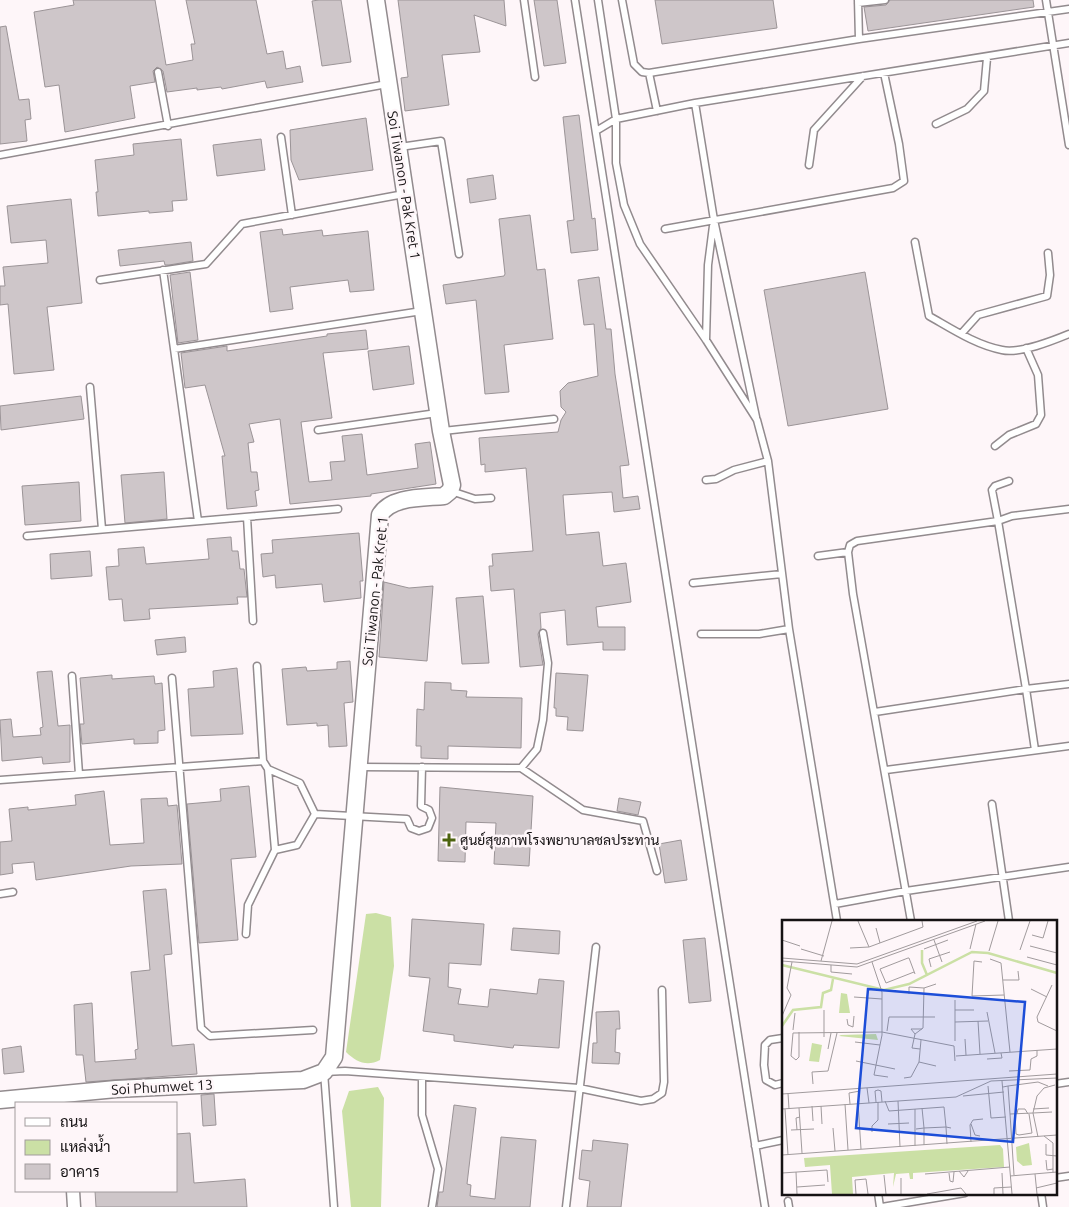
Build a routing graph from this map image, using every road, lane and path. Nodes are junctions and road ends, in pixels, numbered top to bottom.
1 (376, 0) edge
2 (524, 0) edge
3 (575, 0) edge
4 (598, 0) edge
5 (622, 0) edge
6 (885, 0) edge
7 (1046, 0) edge
8 (858, 2) edge
9 (1069, 9) edge
10 (1048, 14) junction
11 (859, 39) junction
12 (1069, 43) edge
13 (1053, 46) junction
14 (987, 58) junction
15 (158, 72) dead end
16 (884, 73) junction
17 (650, 74) junction
18 (863, 76) junction
19 (535, 77) dead end
20 (389, 84) junction
21 (695, 104) junction
22 (657, 111) junction
23 (616, 119) junction
24 (936, 124) dead end
25 (168, 126) junction
26 (596, 131) junction
27 (281, 137) dead end
28 (1069, 145) edge
29 (398, 147) junction
30 (0, 155) edge
31 (809, 165) dead end
32 (406, 194) junction
33 (292, 215) junction
34 (714, 220) junction
35 (665, 229) dead end
36 (915, 242) dead end
37 (1048, 253) dead end
38 (459, 254) dead end
39 (163, 270) junction
40 (100, 280) dead end
41 (423, 310) junction
42 (961, 334) junction
43 (1069, 334) edge
44 (706, 340) junction
45 (1026, 348) junction
46 (174, 349) junction
47 (90, 387) dead end
48 (438, 413) junction
49 (554, 419) dead end
50 (757, 420) junction
51 (318, 430) dead end
52 (441, 432) junction
53 (995, 446) dead end
54 (768, 462) junction
55 (706, 480) dead end
56 (1009, 481) dead end
57 (450, 491) junction
58 (490, 498) dead end
59 (338, 509) dead end
60 (1069, 509) edge
61 (247, 517) junction
62 (198, 521) junction
63 (998, 521) junction
64 (102, 529) junction
65 (26, 536) dead end
66 (848, 552) junction
67 (818, 556) dead end
68 (782, 574) junction
69 (693, 583) dead end
70 (253, 621) dead end
71 (789, 629) junction
72 (544, 634) dead end
73 (701, 634) dead end
74 (257, 666) dead end
75 (72, 676) dead end
76 (172, 678) dead end
77 (1069, 684) edge
78 (1026, 689) junction
79 (875, 712) junction
80 (1069, 746) edge
81 (1035, 750) junction
82 (263, 761) junction
83 (179, 767) junction
84 (359, 767) junction
85 (422, 767) junction
86 (521, 768) junction
87 (268, 770) junction
88 (886, 770) junction
89 (79, 774) junction
90 (0, 780) edge
91 (992, 804) dead end
92 (315, 814) junction
93 (354, 816) junction
94 (275, 850) junction
95 (1069, 867) edge
96 (657, 871) dead end
97 (1002, 877) junction
98 (906, 891) junction
99 (13, 892) dead end
100 (0, 894) edge
101 (835, 904) junction
102 (837, 920) edge
103 (911, 920) edge
104 (1009, 920) edge
105 (246, 934) dead end
106 (596, 947) dead end
107 (662, 990) dead end
108 (313, 1030) dead end
109 (782, 1038) edge
110 (324, 1072) junction
111 (422, 1077) junction
112 (1069, 1082) edge
113 (782, 1083) edge
114 (1056, 1084) edge
115 (579, 1088) junction
116 (73, 1098) edge
117 (8, 1099) edge
118 (782, 1140) edge
119 (755, 1146) junction
120 (1069, 1176) edge
121 (1056, 1178) edge
122 (73, 1192) edge
123 (878, 1194) edge
124 (959, 1194) edge
125 (1041, 1194) edge
126 (74, 1207) edge
127 (334, 1207) edge
128 (432, 1207) edge
129 (566, 1207) edge
130 (764, 1207) edge
131 (881, 1207) edge
132 (1043, 1207) edge

1 - 20 street, Soi Tiwanon - Pak Kret 1
2 - 19 lane
3 - 26 lane
4 - 23 lane
5 - 17 lane
6 - 8 lane
7 - 10 lane
8 - 11 lane
9 - 10 lane
10 - 11 lane
10 - 13 lane
11 - 17 lane
12 - 13 lane
13 - 14 lane
13 - 28 lane
14 - 16 lane
14 - 24 lane
15 - 25 lane
16 - 18 lane
16 - 34 lane
17 - 22 lane
18 - 21 lane
18 - 31 lane
20 - 25 lane
20 - 29 street, Soi Tiwanon - Pak Kret 1
21 - 22 lane
21 - 34 lane
22 - 23 lane
23 - 26 lane
23 - 44 lane
25 - 30 lane
26 - 119 lane
27 - 33 lane
29 - 32 street, Soi Tiwanon - Pak Kret 1
29 - 38 lane
32 - 33 lane
32 - 41 street, Soi Tiwanon - Pak Kret 1
33 - 39 lane
34 - 35 lane
34 - 44 lane
34 - 50 lane
36 - 42 lane
37 - 42 lane
39 - 40 lane
39 - 46 lane
41 - 46 lane
41 - 48 street, Soi Tiwanon - Pak Kret 1
42 - 45 lane
43 - 45 lane
44 - 50 lane
45 - 53 lane
46 - 62 lane
47 - 64 lane
48 - 51 lane
48 - 52 street, Soi Tiwanon - Pak Kret 1
49 - 52 lane
50 - 54 lane
52 - 57 street, Soi Tiwanon - Pak Kret 1
54 - 55 lane
54 - 68 lane
56 - 63 lane
57 - 58 lane
57 - 84 street, Soi Tiwanon - Pak Kret 1
59 - 61 lane
60 - 63 lane
61 - 62 lane
61 - 70 lane
62 - 64 lane
63 - 66 lane
63 - 78 lane
64 - 65 lane
66 - 67 lane
66 - 79 lane
68 - 69 lane
68 - 71 lane
71 - 73 lane
71 - 101 lane
72 - 86 lane
74 - 82 lane
75 - 89 lane
76 - 83 lane
77 - 78 lane
78 - 79 lane
78 - 81 lane
79 - 88 lane
80 - 81 lane
81 - 88 lane
82 - 83 lane
82 - 87 lane
83 - 89 lane
83 - 108 lane
84 - 85 lane
84 - 93 street, Soi Tiwanon - Pak Kret 1
85 - 86 lane
85 - 93 lane
86 - 96 lane
87 - 92 lane
87 - 94 lane
88 - 98 lane
89 - 90 lane
91 - 97 lane
92 - 93 lane
92 - 94 lane
93 - 110 street, Soi Tiwanon - Pak Kret 1
94 - 105 lane
95 - 97 lane
97 - 98 lane
97 - 104 lane
98 - 101 lane
98 - 103 lane
99 - 100 lane
101 - 102 lane
106 - 115 lane
107 - 115 lane
109 - 113 lane
110 - 111 lane
110 - 116 street, Soi Phumwet 13
110 - 127 lane, Soi Tiwanon - Pak Kret 1
111 - 115 lane
111 - 128 lane
112 - 114 lane
115 - 129 lane
116 - 117 street, Soi Phumwet 13
118 - 119 lane
119 - 130 lane
120 - 121 lane
122 - 126 street
123 - 131 lane
124 - 131 lane
125 - 132 lane

